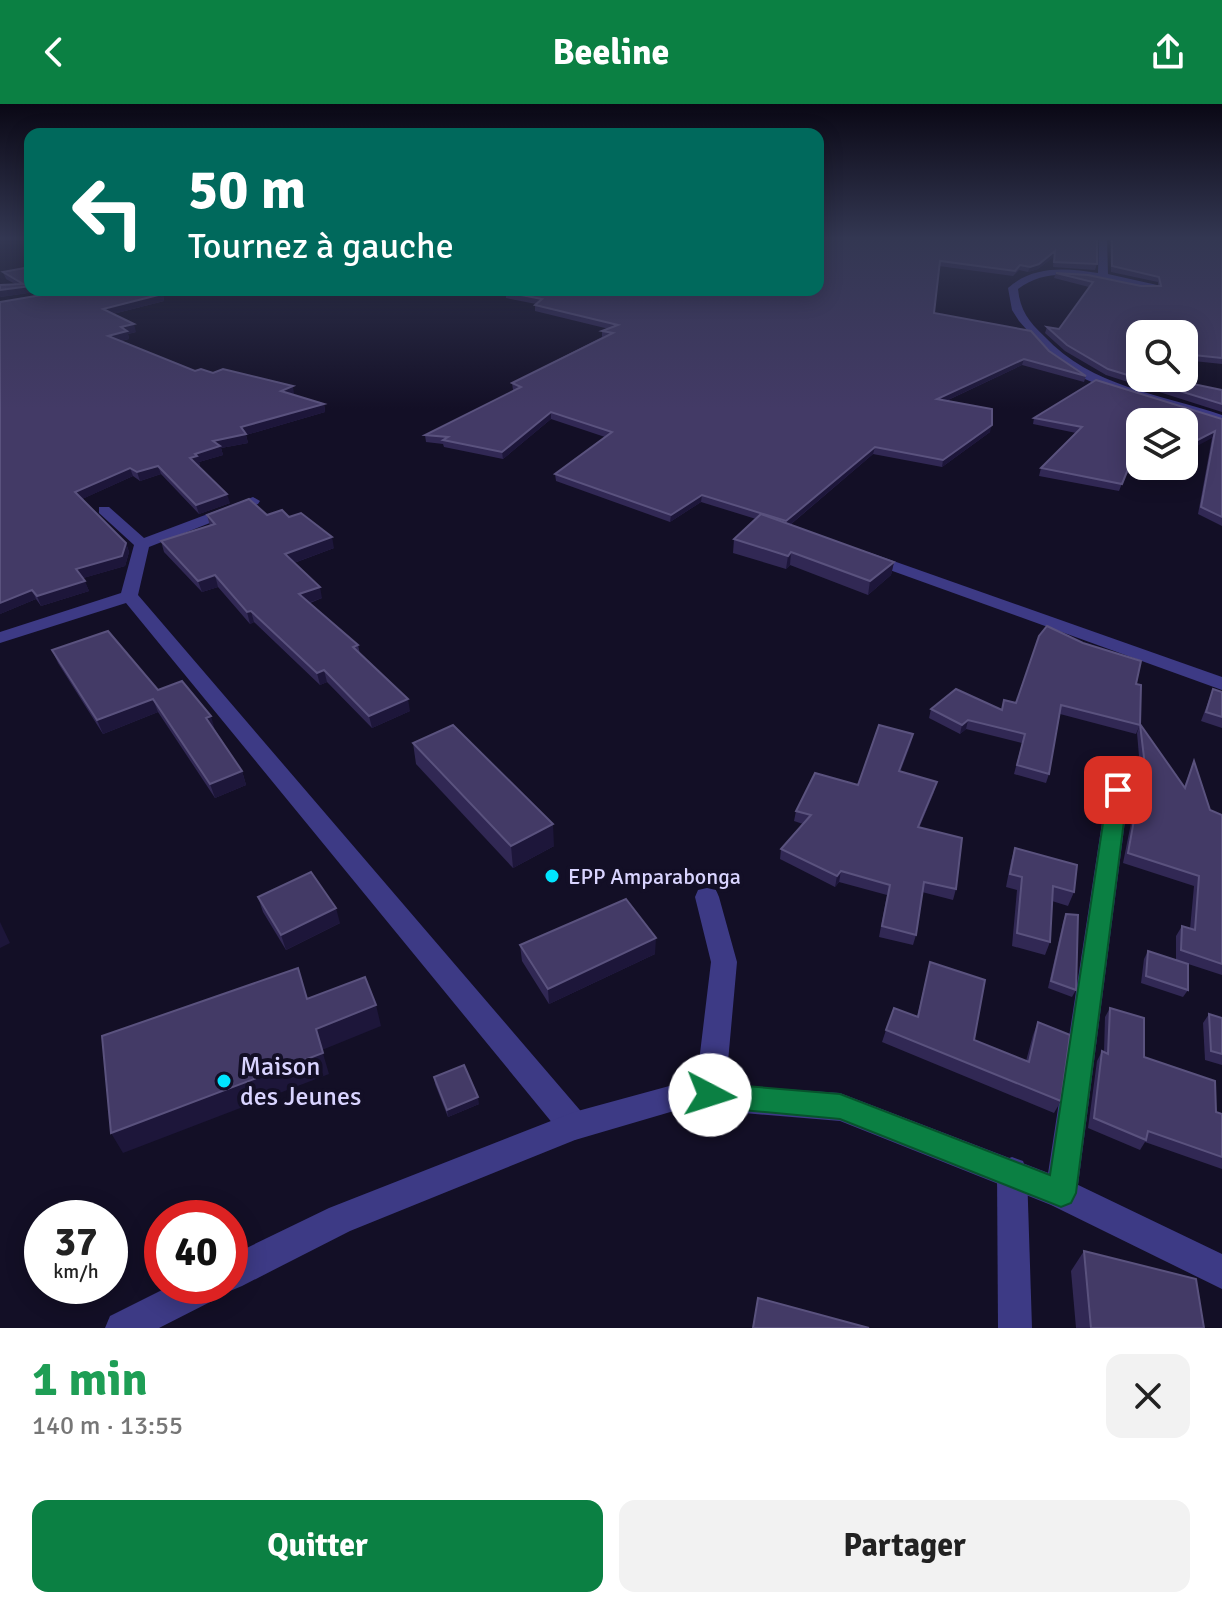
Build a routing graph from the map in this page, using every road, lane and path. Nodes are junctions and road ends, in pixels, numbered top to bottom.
1 (1014, 294) edge
2 (1222, 419) edge
3 (253, 501) edge
4 (104, 510) dead end
5 (142, 544) junction
6 (851, 551) edge
7 (129, 596) junction
8 (0, 638) edge
9 (1222, 684) edge
10 (1118, 790) dead end
11 (707, 897) dead end
12 (710, 1095) junction
13 (574, 1126) junction
14 (1012, 1172) junction
15 (1061, 1193) junction
16 (248, 1265) edge
17 (1222, 1272) edge
18 (170, 1304) edge
19 (122, 1328) edge
20 (1015, 1328) edge

1 - 2 street
3 - 5 street
4 - 5 street
5 - 7 street
6 - 9 street
7 - 8 street
7 - 13 street
10 - 15 street
11 - 12 street
12 - 13 street
12 - 14 street
13 - 16 street
14 - 15 street
14 - 20 street
15 - 17 street
18 - 19 street

